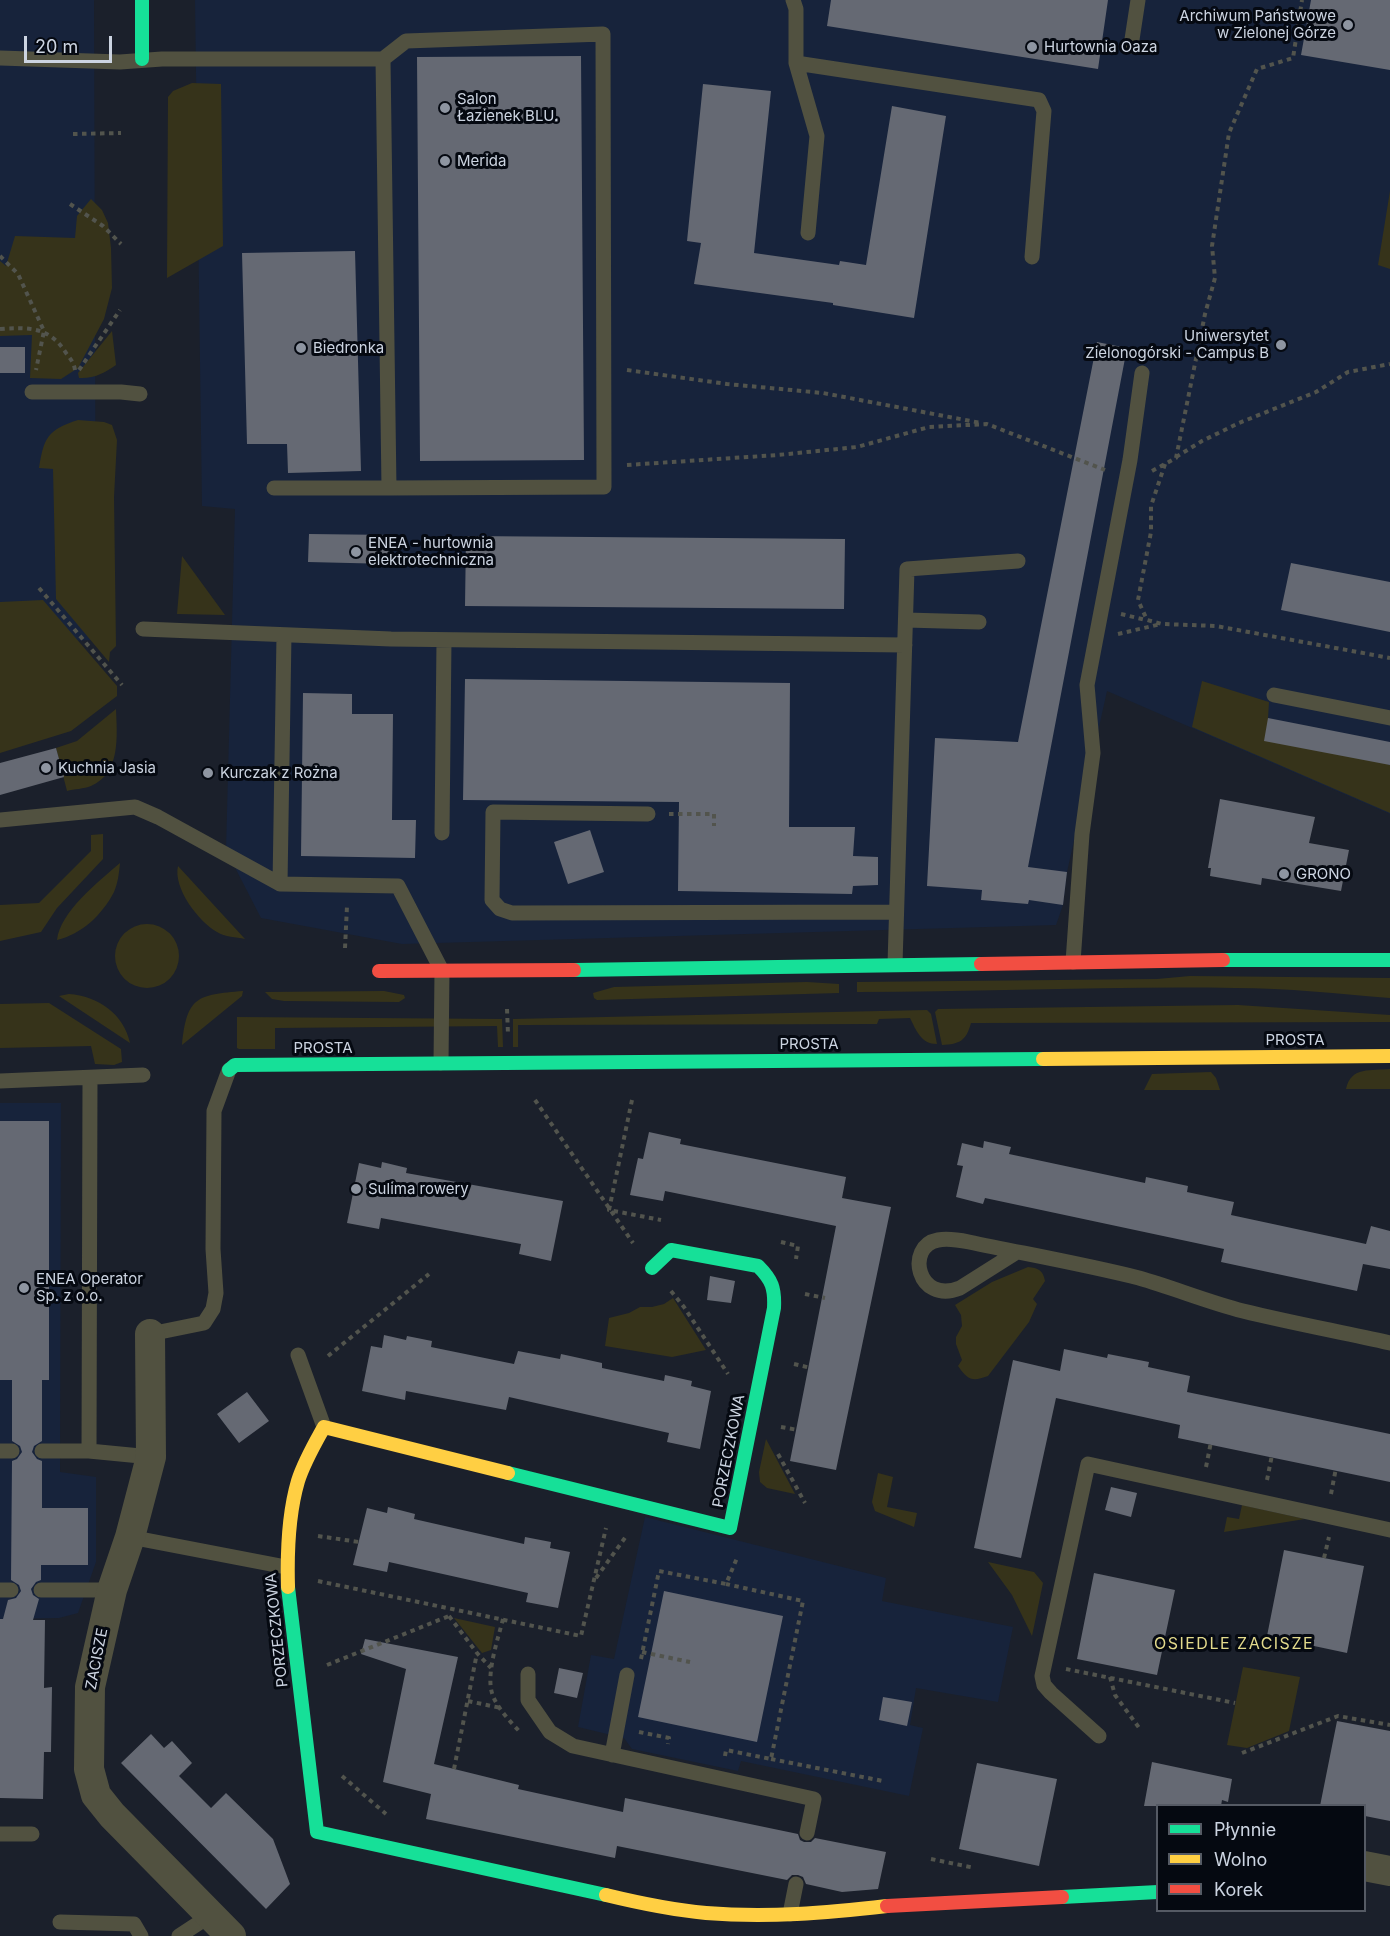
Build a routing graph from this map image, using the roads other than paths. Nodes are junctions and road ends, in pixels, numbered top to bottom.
1 (142, 0) edge
2 (793, 0) edge
3 (1138, 0) edge
4 (1131, 46) dead end
5 (0, 58) edge
6 (142, 59) junction
7 (383, 59) junction
8 (796, 63) junction
9 (808, 233) dead end
10 (1032, 257) dead end
11 (1142, 373) dead end
12 (32, 392) road end
13 (140, 394) dead end
14 (274, 488) dead end
15 (389, 488) junction
16 (1018, 561) dead end
17 (906, 620) junction
18 (978, 622) dead end
19 (143, 629) dead end
20 (284, 635) junction
21 (444, 640) junction
22 (905, 645) junction
23 (1274, 695) dead end
24 (1390, 718) edge
25 (648, 813) road end
26 (0, 820) edge
27 (442, 833) dead end
28 (280, 884) junction
29 (896, 912) junction
30 (1390, 960) edge
31 (1073, 962) junction
32 (895, 964) junction
33 (442, 970) junction
34 (379, 971) dead end
35 (1390, 1056) edge
36 (441, 1063) junction
37 (229, 1070) joint
38 (143, 1075) dead end
39 (90, 1078) junction
40 (0, 1081) edge
41 (1017, 1252) junction
42 (652, 1268) road end
43 (150, 1334) joint
44 (1390, 1343) edge
45 (298, 1355) dead end
46 (324, 1427) junction
47 (42, 1451) dead end
48 (89, 1451) junction
49 (151, 1457) junction
50 (1390, 1530) edge
51 (130, 1537) junction
52 (286, 1567) junction
53 (41, 1590) dead end
54 (112, 1590) junction
55 (528, 1674) dead end
56 (627, 1675) dead end
57 (1099, 1736) dead end
58 (612, 1755) junction
59 (807, 1833) dead end
60 (0, 1834) edge
61 (32, 1834) dead end
62 (1366, 1866) edge
63 (1390, 1871) edge
64 (796, 1884) dead end
65 (1156, 1892) edge
66 (790, 1914) junction
67 (60, 1922) dead end
68 (221, 1926) edge
69 (141, 1936) edge
70 (179, 1936) edge

1 - 6 street
2 - 8 lane
3 - 4 lane
5 - 6 lane
6 - 7 lane
7 - 15 lane
7 - 15 lane
8 - 9 lane
8 - 10 lane
11 - 31 lane
12 - 13 lane
14 - 15 lane
16 - 17 lane
17 - 18 lane
17 - 22 lane
19 - 20 lane
20 - 21 lane
20 - 28 lane
21 - 22 lane
21 - 27 lane
22 - 29 lane
23 - 24 lane
25 - 29 lane
26 - 28 lane
28 - 33 lane
29 - 32 lane
30 - 31 street
31 - 32 street
32 - 33 street
33 - 34 street
33 - 36 lane
35 - 36 street, PROSTA
36 - 37 street, PROSTA
37 - 43 lane
38 - 39 lane
39 - 40 lane
39 - 48 lane
41 - 41 lane
41 - 44 lane
42 - 46 street, PORZECZKOWA
43 - 49 street, ZACISZE
45 - 46 lane
46 - 52 street, PORZECZKOWA
47 - 48 lane
48 - 49 lane
49 - 51 street, ZACISZE
50 - 57 lane
51 - 52 lane
51 - 54 street, ZACISZE
52 - 66 street, PORZECZKOWA
53 - 54 lane
54 - 68 street, ZACISZE
55 - 58 lane
56 - 58 lane
58 - 59 lane
60 - 61 lane
62 - 63 street
64 - 66 lane
65 - 66 street, PORZECZKOWA
67 - 69 lane
68 - 70 lane

